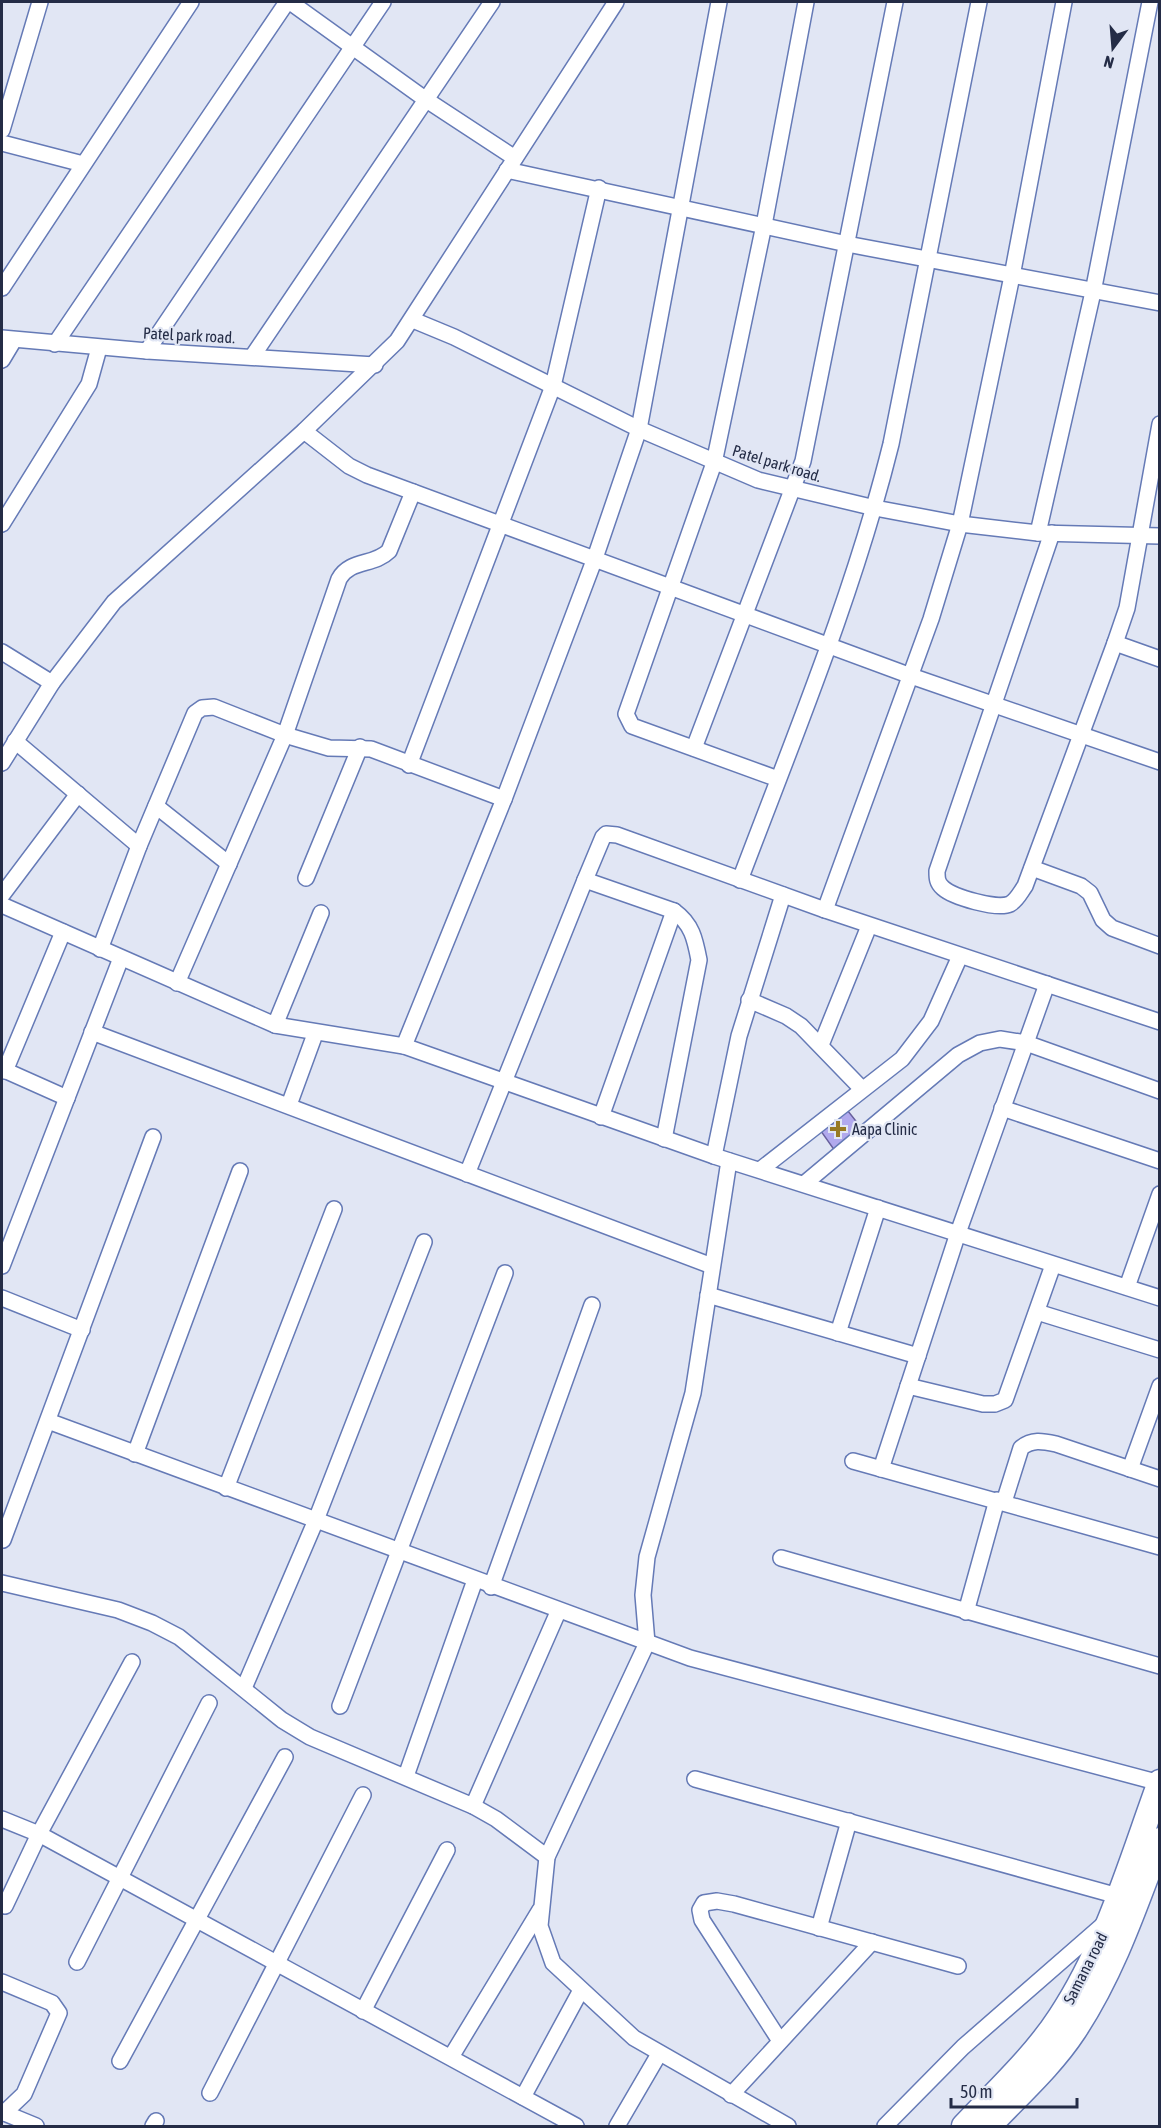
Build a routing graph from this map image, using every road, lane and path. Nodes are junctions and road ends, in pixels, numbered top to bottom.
1 (40, 2) edge
2 (191, 2) edge
3 (288, 2) edge
4 (383, 2) edge
5 (492, 2) edge
6 (616, 2) edge
7 (719, 2) edge
8 (807, 2) edge
9 (895, 2) edge
10 (979, 2) edge
11 (1064, 2) edge
12 (1150, 2) edge
13 (353, 47) junction
14 (425, 99) junction
15 (2, 130) edge
16 (2, 143) edge
17 (83, 164) junction
18 (511, 164) junction
19 (599, 188) junction
20 (681, 207) junction
21 (764, 225) junction
22 (847, 244) junction
23 (928, 260) junction
24 (1012, 276) junction
25 (2, 288) edge
26 (1093, 292) junction
27 (1160, 303) edge
28 (413, 320) junction
29 (8, 339) edge
30 (55, 344) junction
31 (99, 348) junction
32 (147, 351) junction
33 (252, 357) junction
34 (2, 360) edge
35 (375, 365) junction
36 (553, 386) junction
37 (1160, 424) edge
38 (639, 429) junction
39 (304, 431) junction
40 (714, 463) junction
41 (795, 489) junction
42 (413, 492) junction
43 (875, 508) junction
44 (499, 523) junction
45 (2, 524) edge
46 (960, 524) junction
47 (1045, 533) junction
48 (1140, 535) junction
49 (1160, 536) edge
50 (595, 558) junction
51 (670, 587) junction
52 (743, 614) junction
53 (1115, 643) junction
54 (828, 645) junction
55 (2, 652) edge
56 (1160, 659) edge
57 (911, 676) junction
58 (52, 684) junction
59 (993, 704) junction
60 (285, 735) junction
61 (1082, 736) junction
62 (15, 741) junction
63 (360, 747) junction
64 (694, 748) junction
65 (1160, 762) edge
66 (2, 763) edge
67 (409, 765) junction
68 (778, 779) junction
69 (78, 794) junction
70 (504, 799) junction
71 (156, 806) junction
72 (139, 846) junction
73 (229, 864) junction
74 (1032, 868) junction
75 (306, 878) dead end
76 (585, 880) junction
77 (741, 880) junction
78 (2, 895) edge
79 (783, 895) junction
80 (2, 905) edge
81 (825, 910) junction
82 (674, 911) junction
83 (321, 913) dead end
84 (869, 926) junction
85 (63, 932) junction
86 (1160, 946) edge
87 (100, 949) junction
88 (960, 956) junction
89 (121, 958) junction
90 (177, 983) junction
91 (1047, 984) junction
92 (749, 1000) junction
93 (1160, 1022) edge
94 (275, 1025) junction
95 (92, 1032) junction
96 (315, 1034) junction
97 (1026, 1043) junction
98 (821, 1044) junction
99 (404, 1046) junction
100 (3, 1070) edge
101 (503, 1080) junction
102 (862, 1089) junction
103 (1160, 1091) edge
104 (67, 1098) junction
105 (289, 1105) junction
106 (1002, 1108) junction
107 (601, 1117) junction
108 (153, 1137) dead end
109 (664, 1139) junction
110 (714, 1155) junction
111 (729, 1161) junction
112 (1160, 1161) edge
113 (760, 1170) junction
114 (240, 1171) dead end
115 (467, 1174) junction
116 (804, 1184) junction
117 (1160, 1194) edge
118 (878, 1208) junction
119 (334, 1209) dead end
120 (958, 1233) junction
121 (424, 1242) dead end
122 (1053, 1265) junction
123 (2, 1266) edge
124 (712, 1266) junction
125 (505, 1273) dead end
126 (1127, 1287) junction
127 (708, 1295) junction
128 (2, 1298) edge
129 (1160, 1298) edge
130 (592, 1305) dead end
131 (1037, 1312) junction
132 (82, 1330) junction
133 (838, 1333) junction
134 (1160, 1350) edge
135 (918, 1356) junction
136 (908, 1386) junction
137 (1160, 1386) edge
138 (48, 1421) junction
139 (135, 1454) junction
140 (852, 1461) dead end
141 (881, 1468) junction
142 (1130, 1469) junction
143 (1160, 1479) edge
144 (226, 1488) junction
145 (1000, 1501) junction
146 (316, 1520) junction
147 (3, 1540) dead end
148 (1160, 1547) edge
149 (399, 1551) junction
150 (781, 1558) dead end
151 (475, 1580) junction
152 (2, 1583) edge
153 (491, 1587) junction
154 (558, 1612) junction
155 (966, 1612) junction
156 (647, 1643) junction
157 (132, 1662) dead end
158 (1160, 1666) edge
159 (244, 1688) junction
160 (209, 1703) dead end
161 (340, 1706) dead end
162 (285, 1757) dead end
163 (406, 1776) junction
164 (695, 1779) dead end
165 (1159, 1782) edge
166 (363, 1795) dead end
167 (473, 1806) junction
168 (2, 1819) edge
169 (849, 1821) junction
170 (39, 1834) junction
171 (1160, 1840) edge
172 (447, 1850) dead end
173 (547, 1857) junction
174 (120, 1879) junction
175 (1118, 1896) junction
176 (5, 1906) dead end
177 (542, 1908) junction
178 (1109, 1920) junction
179 (197, 1922) junction
180 (819, 1928) junction
181 (872, 1942) junction
182 (77, 1962) dead end
183 (277, 1965) junction
184 (958, 1966) dead end
185 (2, 1982) edge
186 (581, 1990) junction
187 (363, 2011) junction
188 (780, 2042) junction
189 (659, 2054) junction
190 (451, 2057) junction
191 (120, 2061) dead end
192 (210, 2093) dead end
193 (731, 2095) junction
194 (523, 2097) junction
195 (3, 2112) edge
196 (36, 2127) edge
197 (576, 2127) edge
198 (617, 2127) edge
199 (788, 2127) edge
200 (885, 2127) edge
201 (964, 2127) edge
202 (989, 2127) edge

1 - 15 street
2 - 17 street
3 - 13 street
3 - 30 street
4 - 13 street
5 - 14 street
6 - 18 street
7 - 20 street
8 - 21 street
9 - 22 street
10 - 23 street
11 - 24 street
12 - 26 street
13 - 14 street
13 - 32 street
14 - 18 street
14 - 33 street
16 - 17 street
17 - 25 street
18 - 19 street
18 - 28 street
19 - 20 street
19 - 36 street
20 - 21 street
20 - 38 street
21 - 22 street
21 - 40 street
22 - 23 street
22 - 41 street
23 - 24 street
23 - 43 street
24 - 26 street
24 - 46 street
26 - 27 street
26 - 47 street
28 - 35 street
28 - 36 street, Patel park road.
29 - 30 street, Patel park road.
29 - 34 street
30 - 31 street, Patel park road.
31 - 32 street, Patel park road.
31 - 45 street
32 - 33 street, Patel park road.
33 - 35 street, Patel park road.
35 - 39 street
36 - 38 street, Patel park road.
36 - 44 street
37 - 48 street
38 - 40 street, Patel park road.
38 - 50 street
39 - 42 street
39 - 58 street
40 - 41 street, Patel park road.
40 - 51 street
41 - 43 street, Patel park road.
41 - 52 street
42 - 44 street
42 - 60 street
43 - 46 street, Patel park road.
43 - 54 street
44 - 50 street
44 - 67 street
46 - 47 street, Patel park road.
46 - 57 street
47 - 48 street, Patel park road.
47 - 59 street
48 - 49 street, Patel park road.
48 - 53 street
50 - 51 street
50 - 70 street
51 - 52 street
51 - 64 street
52 - 54 street
52 - 64 street
53 - 56 street
53 - 61 street
54 - 57 street
54 - 68 street
55 - 58 street
57 - 59 street
57 - 81 street
58 - 62 street
59 - 61 street
59 - 74 street
60 - 63 street
60 - 71 street
60 - 73 street
61 - 65 street
61 - 74 street
62 - 66 street
62 - 69 street
63 - 67 street
63 - 75 street
64 - 68 street
67 - 70 street
68 - 77 street
69 - 72 street
69 - 78 street
70 - 99 street
71 - 72 street
71 - 73 street
72 - 87 street
73 - 90 street
74 - 86 street
76 - 77 street
76 - 82 street
76 - 101 street
77 - 79 street
79 - 81 street
79 - 92 street
80 - 85 street
81 - 84 street
82 - 107 street
82 - 109 street
83 - 94 street
84 - 88 street
84 - 98 street
85 - 87 street
85 - 100 street
87 - 89 street
88 - 91 street
88 - 102 street
89 - 90 street
89 - 95 street
90 - 94 street
91 - 93 street
91 - 97 street
92 - 98 street
92 - 110 street
94 - 96 street
95 - 104 street
95 - 105 street
96 - 99 street
96 - 105 street
97 - 103 street
97 - 106 street
97 - 116 street
98 - 102 street
99 - 101 street
100 - 104 street
101 - 107 street
101 - 115 street
102 - 113 street
104 - 123 street
105 - 115 street
106 - 112 street
106 - 120 street
107 - 109 street
108 - 132 street
109 - 110 street
110 - 111 street
111 - 113 street
111 - 124 street
113 - 116 street
114 - 139 street
115 - 124 street
116 - 118 street
117 - 126 street
118 - 120 street
118 - 133 street
119 - 144 street
120 - 122 street
120 - 135 street
121 - 146 street
122 - 126 street
122 - 131 street
124 - 127 street
125 - 149 street
126 - 129 street
127 - 133 street
127 - 156 street
128 - 132 street
130 - 153 street
131 - 134 street
131 - 136 street
132 - 138 street
133 - 135 street
135 - 136 street
136 - 141 street
137 - 142 street
138 - 139 street
138 - 147 street
139 - 144 street
140 - 141 street
141 - 145 street
142 - 143 street
142 - 145 street
144 - 146 street
145 - 148 street
145 - 155 street
146 - 149 street
146 - 159 street
149 - 151 street
149 - 161 street
150 - 155 street
151 - 153 street
151 - 163 street
152 - 159 street
153 - 154 street
154 - 156 street
154 - 167 street
155 - 158 street
156 - 165 street
156 - 173 street
157 - 170 street
159 - 163 street
160 - 174 street
162 - 179 street
163 - 167 street
164 - 169 street
165 - 175 main road, Samana road
166 - 183 street
167 - 173 street
168 - 170 street
169 - 175 street
169 - 180 street
170 - 174 street
170 - 176 street
171 - 202 main road, Samana road
172 - 187 street
173 - 177 street
174 - 179 street
174 - 182 street
175 - 178 main road, Samana road
177 - 186 street
177 - 190 street
178 - 200 street
178 - 201 main road, Samana road
179 - 183 street
179 - 191 street
180 - 181 street
180 - 188 street
181 - 184 street
181 - 188 street
183 - 187 street
183 - 192 street
185 - 195 street
186 - 189 street
186 - 194 street
187 - 190 street
188 - 193 street
189 - 193 street
189 - 198 street
190 - 194 street
193 - 199 street
194 - 197 street
195 - 196 street

